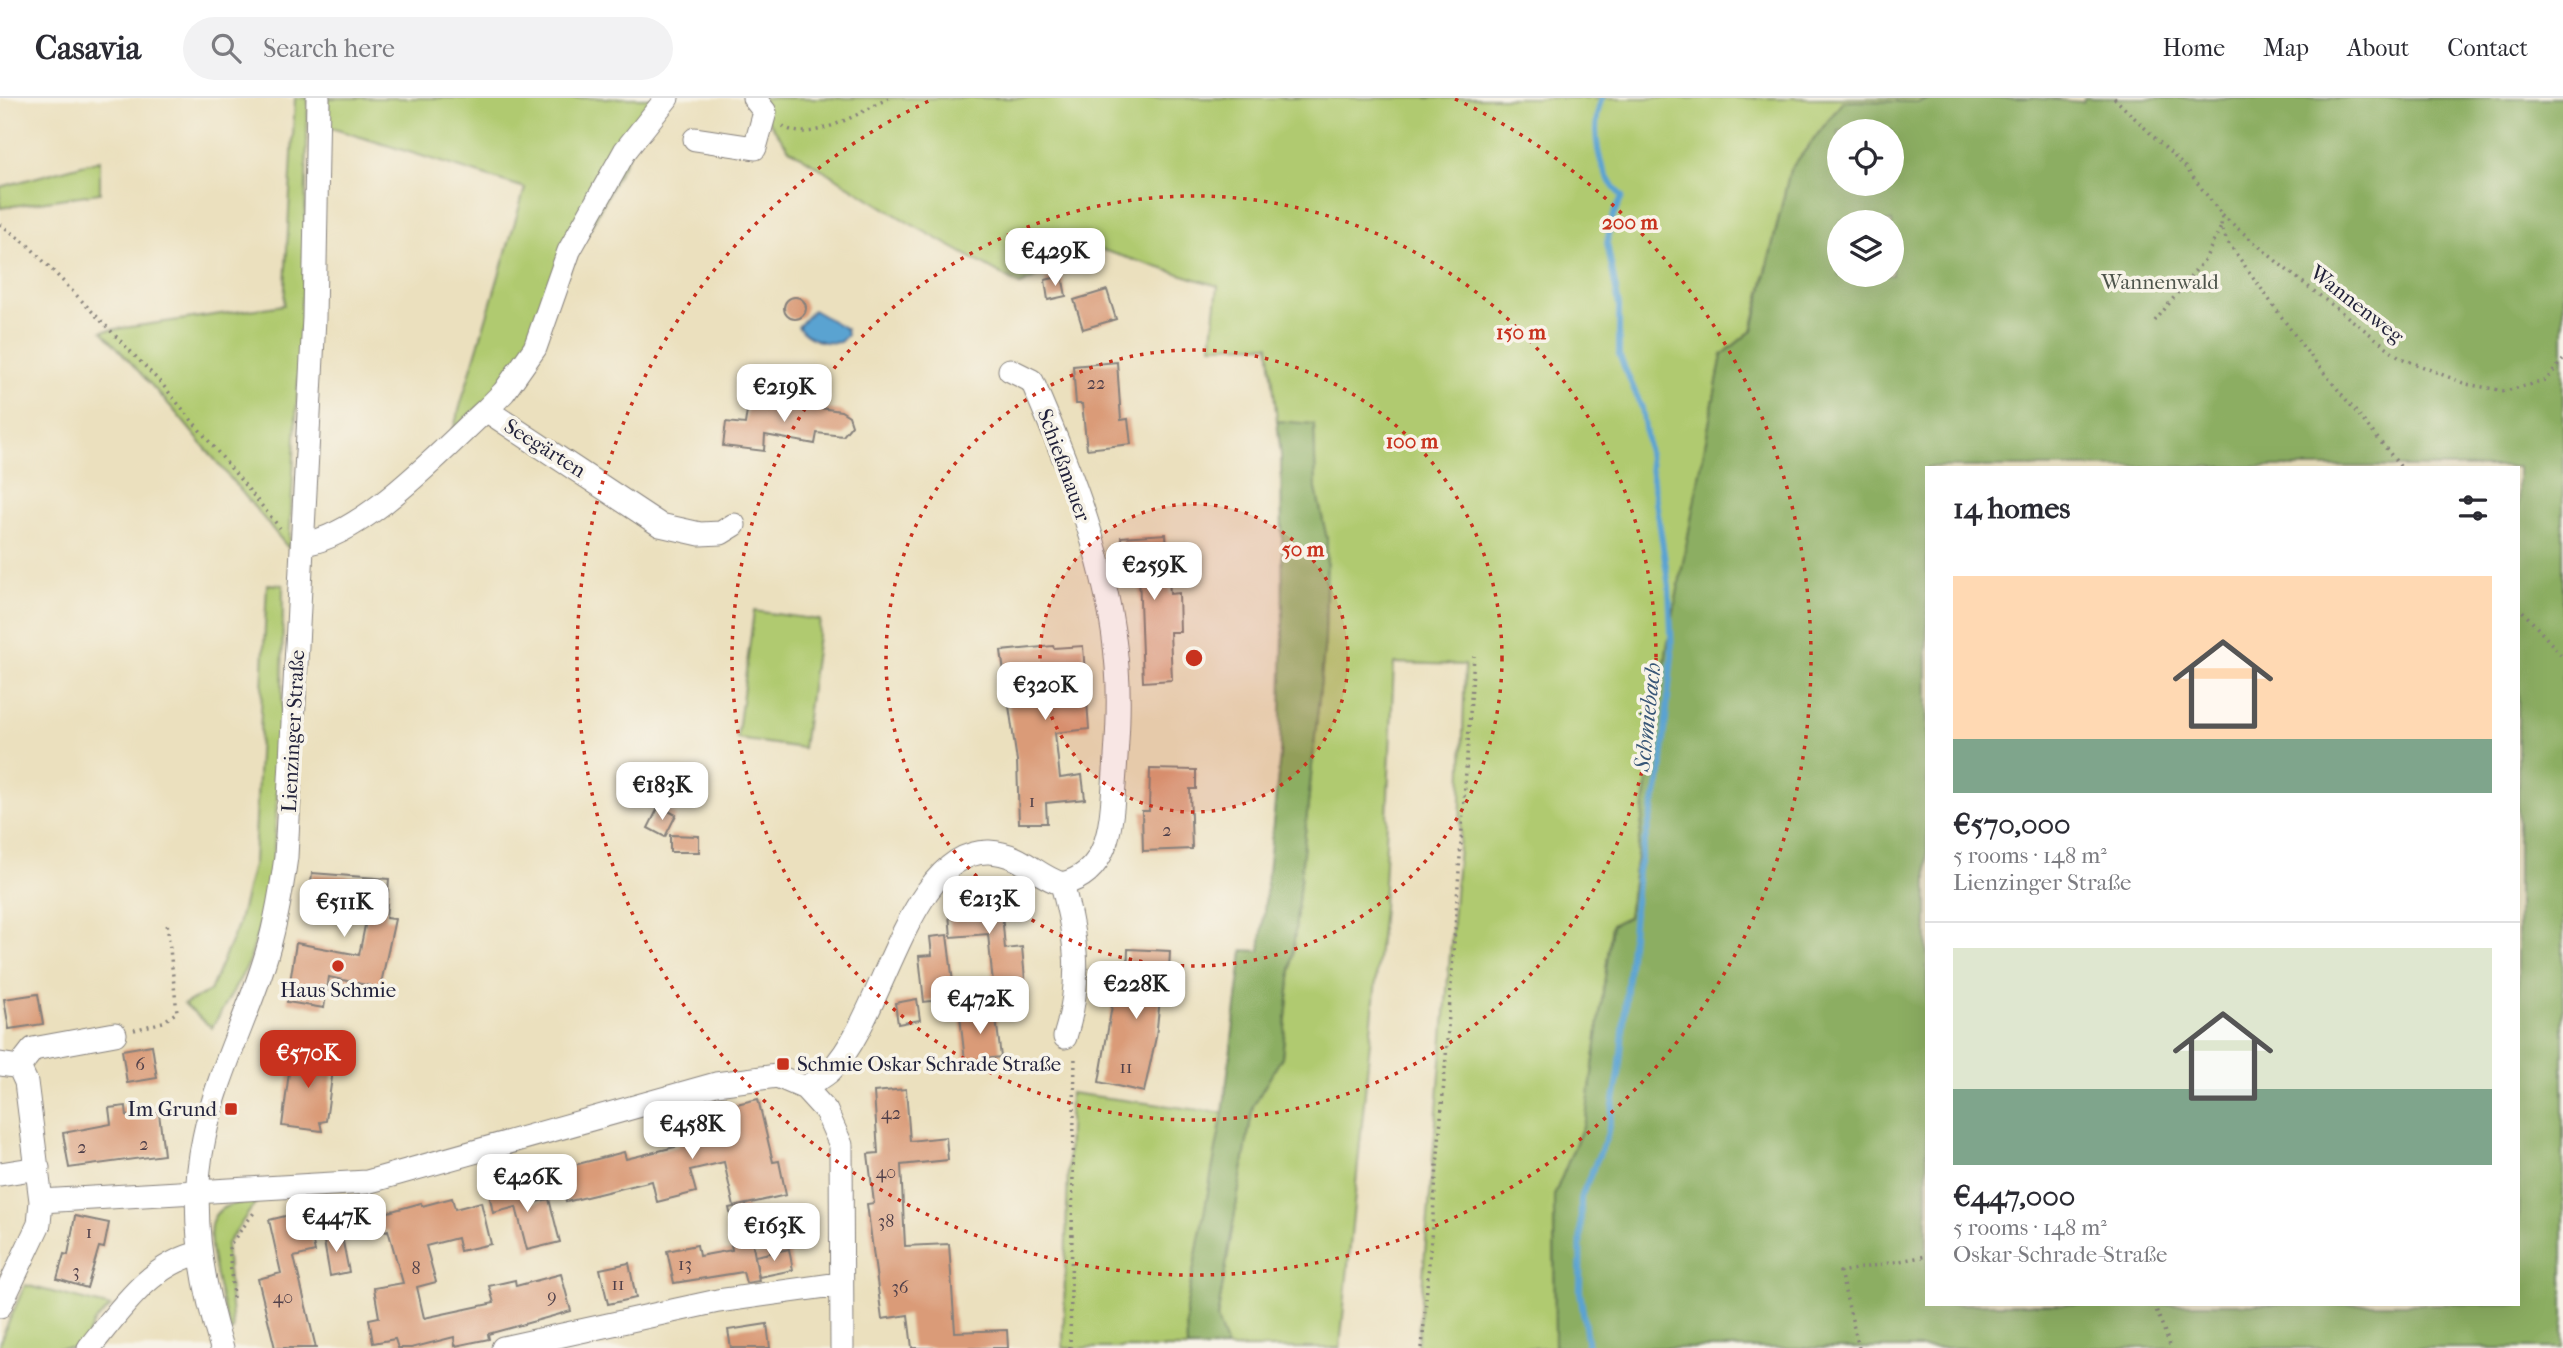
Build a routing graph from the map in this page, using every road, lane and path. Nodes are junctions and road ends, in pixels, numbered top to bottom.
1 (318, 98) edge
2 (667, 98) edge
3 (890, 98) edge
4 (2114, 98) edge
5 (760, 105) edge
6 (695, 139) dead end
7 (2222, 215) junction
8 (0, 224) edge
9 (2221, 227) junction
10 (2155, 321) dead end
11 (2563, 360) edge
12 (1010, 370) dead end
13 (486, 410) junction
14 (2400, 466) edge
15 (734, 525) dead end
16 (304, 544) junction
17 (2520, 608) edge
18 (1474, 656) dead end
19 (2563, 657) edge
20 (1062, 884) junction
21 (167, 922) dead end
22 (116, 1034) joint
23 (1065, 1037) joint
24 (9, 1066) edge
25 (805, 1088) junction
26 (38, 1168) junction
27 (0, 1174) edge
28 (263, 1190) junction
29 (198, 1194) junction
30 (41, 1201) junction
31 (200, 1253) junction
32 (1925, 1256) edge
33 (840, 1284) junction
34 (0, 1306) edge
35 (234, 1306) dead end
36 (2155, 1306) edge
37 (89, 1348) edge
38 (222, 1348) edge
39 (503, 1348) edge
40 (842, 1348) edge
41 (1070, 1348) edge
42 (1422, 1348) edge
43 (1859, 1348) edge
44 (2171, 1348) edge

1 - 16 street, Lienzinger Straße
2 - 13 street
3 - 5 path
4 - 7 path, Wannenweg
5 - 6 street
7 - 9 path
7 - 11 path, Wannenweg
8 - 16 path
9 - 10 path
9 - 14 path
12 - 20 street, Schießmauer
13 - 15 street, Seegärten
13 - 16 street, Seegärten
16 - 29 street, Lienzinger Straße
17 - 19 path
18 - 42 path
20 - 23 street
20 - 25 street
21 - 22 path
22 - 24 street
23 - 41 path
24 - 26 street
25 - 28 street
25 - 33 street
26 - 27 street
26 - 30 street
28 - 29 street
28 - 35 path
29 - 30 street
29 - 31 street, Lienzinger Straße
30 - 34 street
31 - 37 street
31 - 38 street, Lienzinger Straße
32 - 43 path
33 - 39 street
33 - 40 street
36 - 44 path

